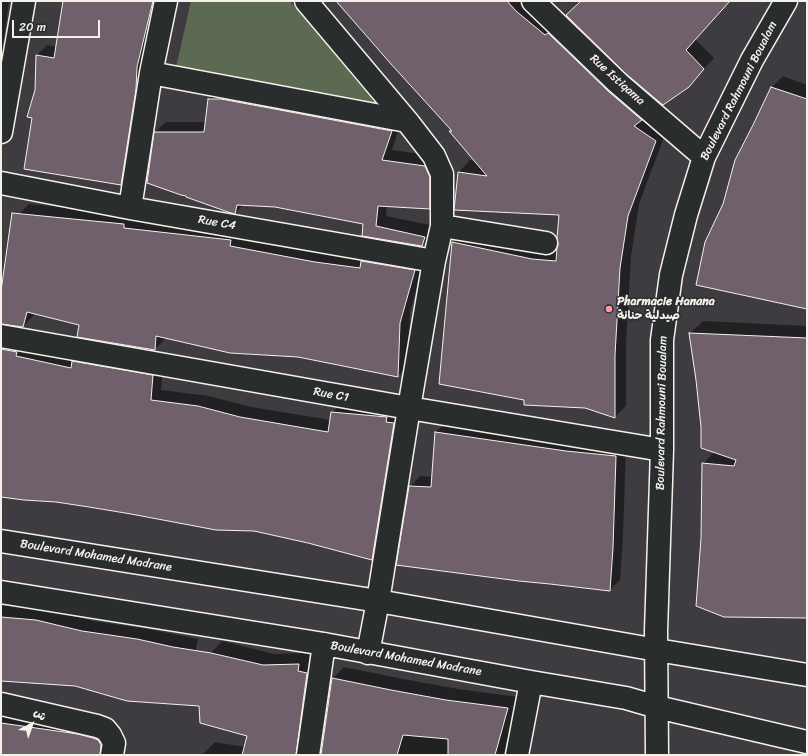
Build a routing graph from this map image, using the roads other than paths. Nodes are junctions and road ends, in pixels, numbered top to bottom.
1 (24, 1) edge
2 (166, 1) edge
3 (306, 1) edge
4 (786, 1) edge
5 (536, 2) edge
6 (151, 73) junction
7 (407, 120) junction
8 (1, 132) edge
9 (704, 157) junction
10 (1, 183) edge
11 (130, 208) junction
12 (442, 226) junction
13 (546, 243) dead end
14 (434, 261) junction
15 (1, 336) edge
16 (408, 408) junction
17 (662, 450) junction
18 (1, 541) edge
19 (1, 592) edge
20 (378, 601) junction
21 (324, 644) junction
22 (657, 650) junction
23 (368, 653) junction
24 (807, 675) edge
25 (531, 682) junction
26 (1, 704) edge
27 (657, 707) junction
28 (807, 742) edge
29 (112, 755) edge
30 (308, 755) edge
31 (517, 755) edge
32 (657, 755) edge

1 - 8 street
2 - 6 street
3 - 7 street
4 - 9 street, Boulevard Rahmouni Boualam
5 - 9 street, Rue Istiqama
6 - 7 street
6 - 11 street
7 - 12 street
9 - 17 street, Boulevard Rahmouni Boualam
10 - 11 street, Rue C4
11 - 14 street, Rue C4
12 - 13 street
12 - 14 street
14 - 16 street
15 - 16 street, Rue C1
16 - 17 street, Rue C1
16 - 20 street
17 - 22 street, Boulevard Rahmouni Boualam
18 - 20 street, Boulevard Mohamed Madrane
19 - 21 street, Boulevard Mohamed Madrane
20 - 22 street, Boulevard Mohamed Madrane
20 - 23 street
21 - 23 street, Boulevard Mohamed Madrane
21 - 30 street
22 - 24 street, Boulevard Mohamed Madrane
22 - 27 street, Boulevard Rahmouni Boualam
23 - 25 street, Boulevard Mohamed Madrane
25 - 27 street, Boulevard Mohamed Madrane
25 - 31 street
26 - 29 street
27 - 28 street, Boulevard Mohamed Madrane
27 - 32 street, Boulevard Rahmouni Boualam

